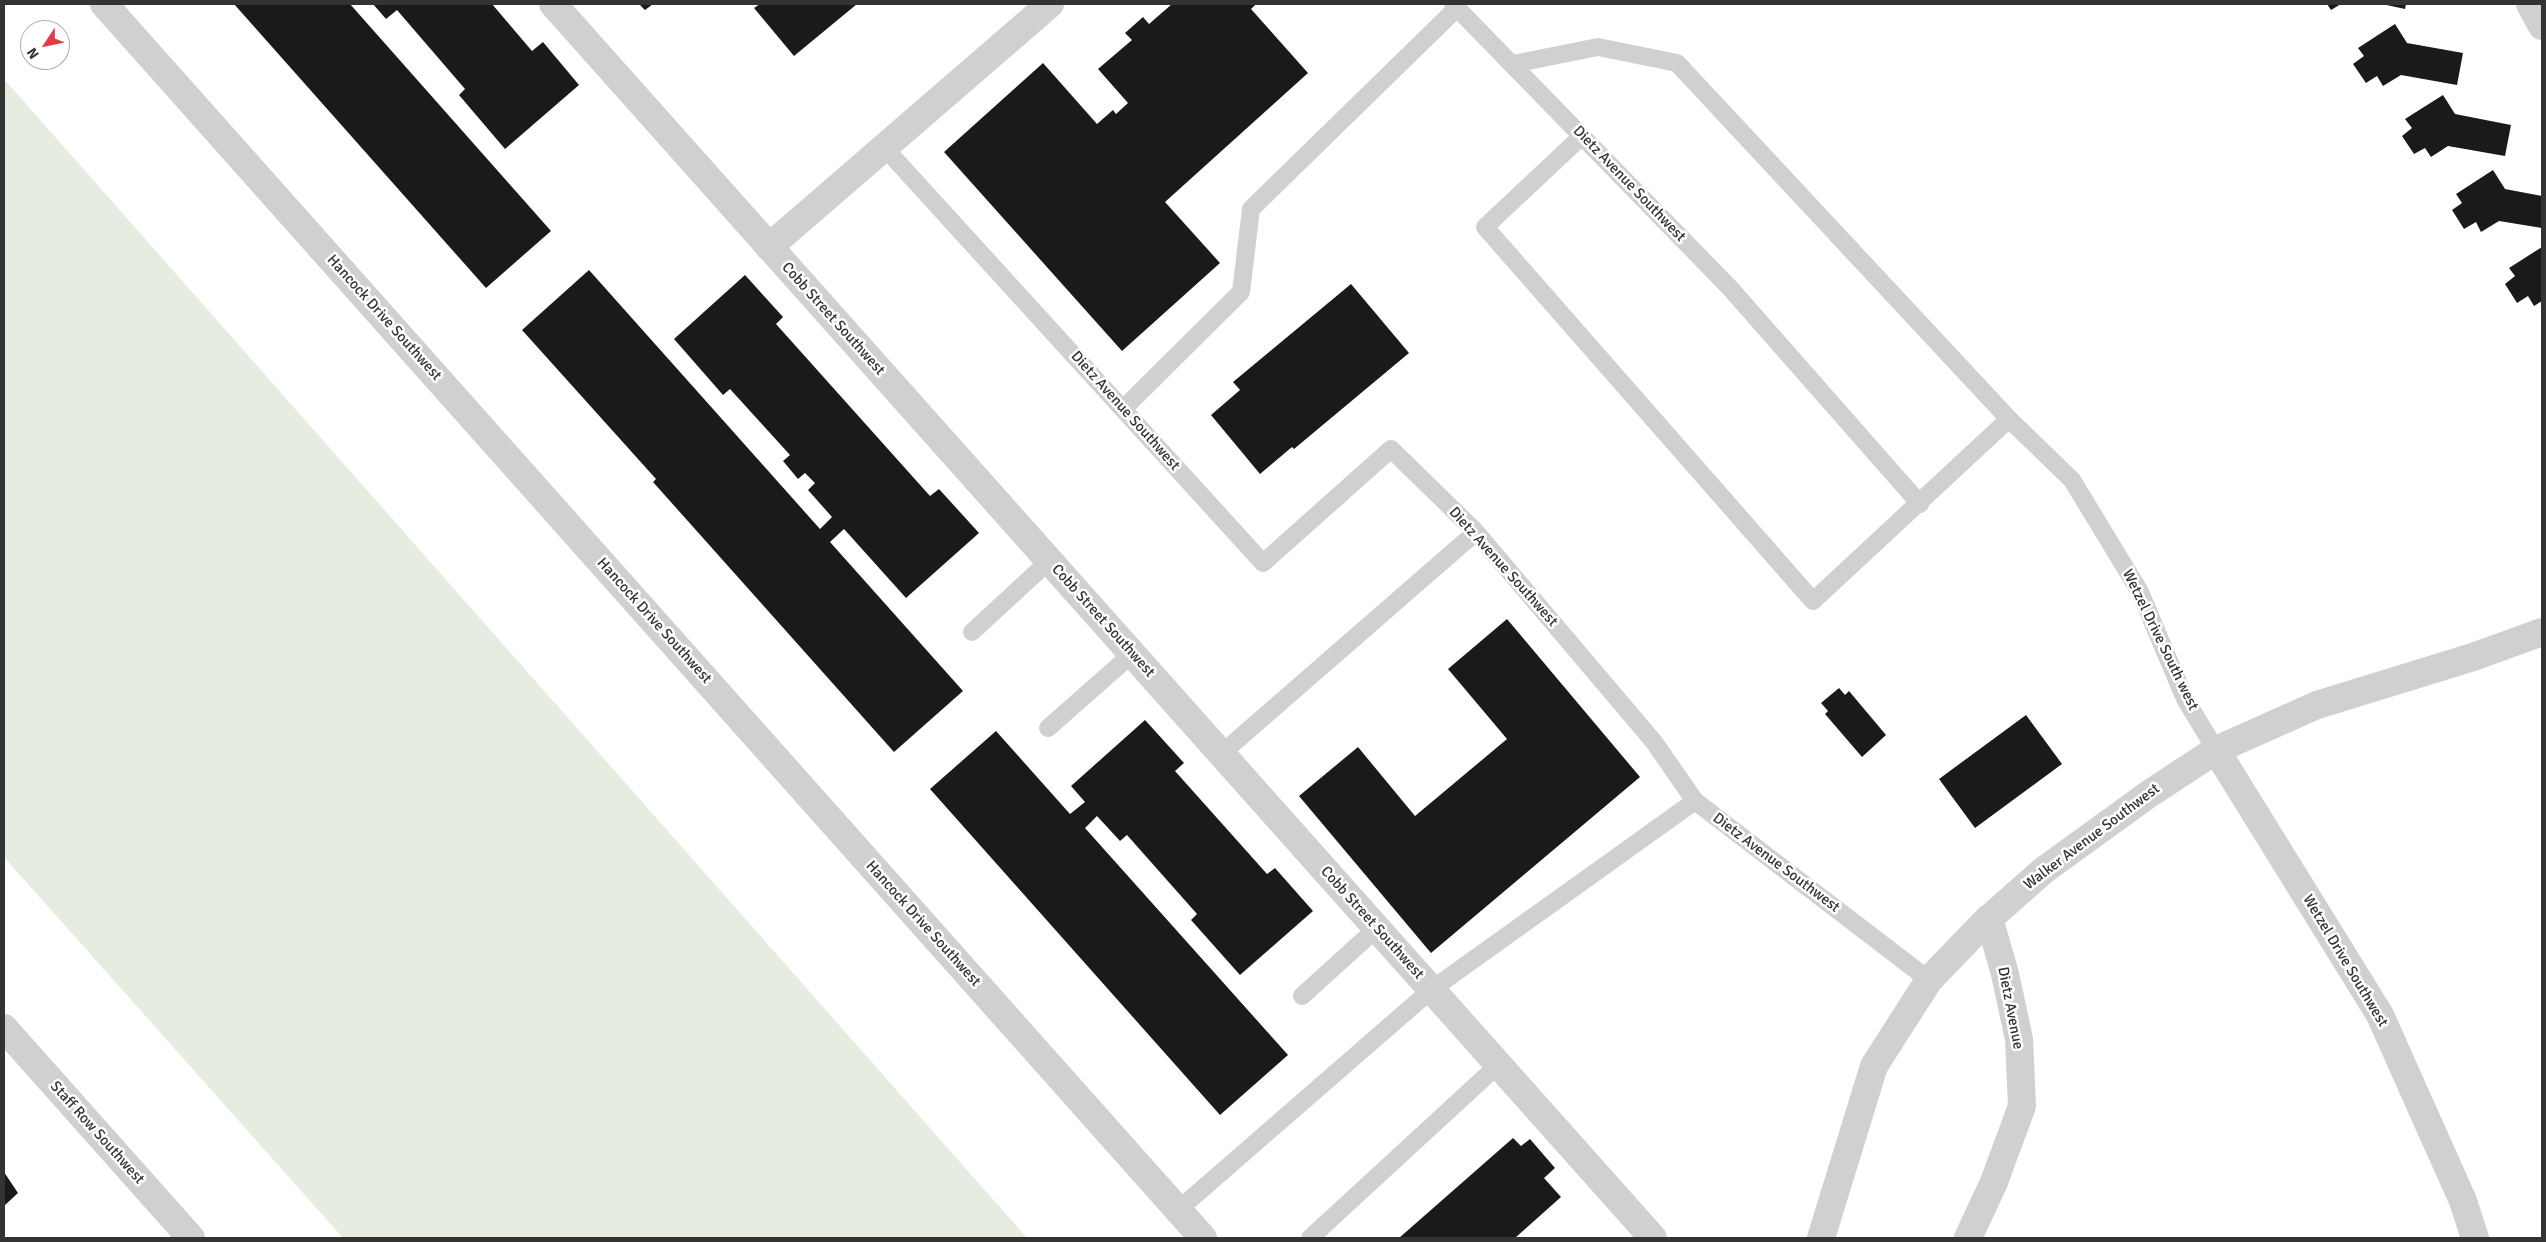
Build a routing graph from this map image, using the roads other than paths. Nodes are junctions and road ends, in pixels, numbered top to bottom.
1 (104, 4) edge
2 (553, 4) edge
3 (1050, 4) edge
4 (2530, 4) edge
5 (1455, 6) edge
6 (2542, 26) edge
7 (1513, 64) junction
8 (1582, 136) junction
9 (884, 146) junction
10 (769, 247) junction
11 (1123, 409) junction
12 (2009, 419) junction
13 (1920, 504) junction
14 (1476, 532) junction
15 (1049, 561) junction
16 (972, 632) dead end
17 (2542, 632) edge
18 (1132, 654) junction
19 (1048, 728) dead end
20 (2216, 750) junction
21 (1221, 754) junction
22 (1695, 801) junction
23 (1988, 918) junction
24 (1376, 928) junction
25 (1930, 980) junction
26 (1432, 990) junction
27 (1302, 996) dead end
28 (4, 1028) edge
29 (1498, 1065) junction
30 (1178, 1210) junction
31 (191, 1238) edge
32 (1203, 1238) edge
33 (1310, 1238) edge
34 (1653, 1238) edge
35 (1821, 1238) edge
36 (1968, 1238) edge
37 (2475, 1238) edge

1 - 30 street, Hancock Drive Southwest
2 - 10 street, Cobb Street Southwest
3 - 9 street
4 - 6 street
5 - 7 lane, Dietz Avenue Southwest
5 - 11 lane
7 - 8 lane, Dietz Avenue Southwest
7 - 12 lane, Wetzel Drive South west
8 - 13 lane, Dietz Avenue Southwest
8 - 13 lane
9 - 10 street
9 - 11 lane, Dietz Avenue Southwest
10 - 15 street, Cobb Street Southwest
11 - 14 lane, Dietz Avenue Southwest
12 - 13 lane
12 - 20 lane, Wetzel Drive South west
14 - 21 lane
14 - 22 lane, Dietz Avenue Southwest
15 - 16 lane
15 - 18 street, Cobb Street Southwest
17 - 20 street, Walker Avenue Southwest
18 - 19 lane
18 - 21 street, Cobb Street Southwest
20 - 23 street, Walker Avenue Southwest
20 - 37 street, Wetzel Drive Southwest
21 - 24 street, Cobb Street Southwest
22 - 25 lane, Dietz Avenue Southwest
22 - 26 lane
23 - 25 street, Walker Avenue Southwest
23 - 36 street, Dietz Avenue
24 - 26 street, Cobb Street Southwest
24 - 27 lane
25 - 35 street, Walker Avenue Southwest
26 - 29 street, Cobb Street Southwest
26 - 30 lane
28 - 31 street, Staff Row Southwest
29 - 33 lane
29 - 34 street, Cobb Street Southwest
30 - 32 street, Hancock Drive Southwest

